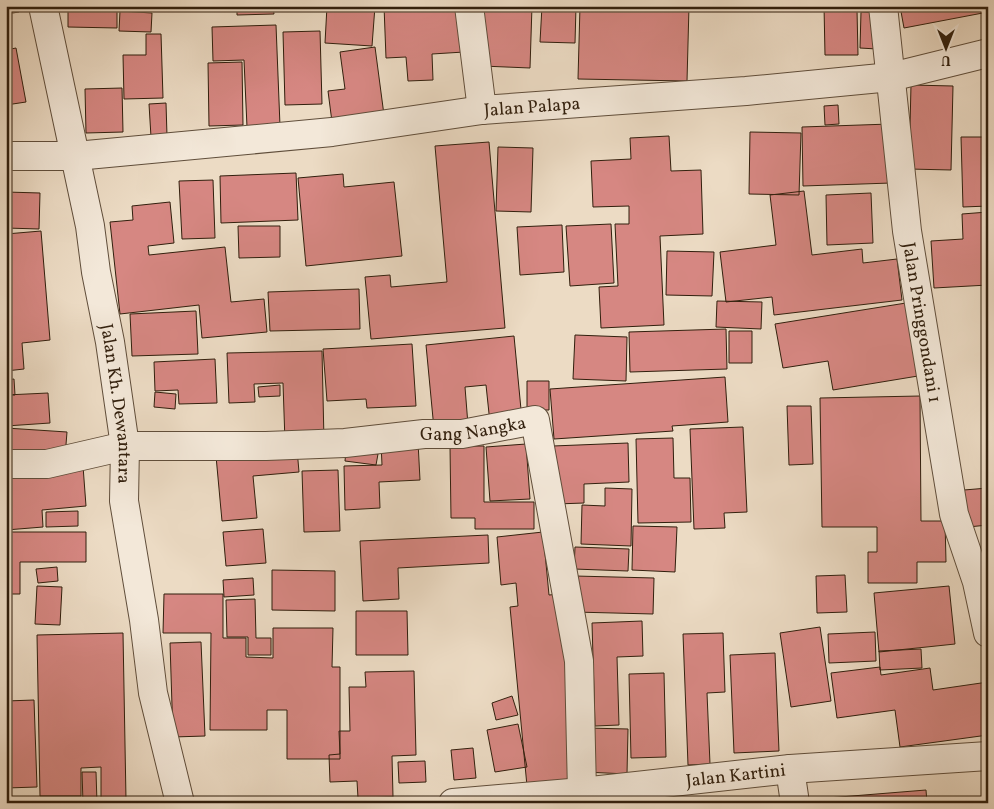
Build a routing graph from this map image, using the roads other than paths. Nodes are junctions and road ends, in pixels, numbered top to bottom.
1 (43, 6) edge
2 (470, 6) edge
3 (883, 6) edge
4 (988, 54) edge
5 (891, 77) junction
6 (482, 110) junction
7 (6, 156) edge
8 (76, 156) junction
9 (125, 446) junction
10 (6, 464) edge
11 (988, 633) edge
12 (988, 756) edge
13 (790, 769) junction
14 (582, 792) junction
15 (180, 803) edge
16 (453, 803) edge
17 (795, 803) edge

1 - 8 street, Jalan Kh. Dewantara
2 - 6 street
3 - 5 street, Jalan Pringgondani 1
4 - 5 street, Jalan Palapa
5 - 6 street, Jalan Palapa
5 - 11 street, Jalan Pringgondani 1
6 - 8 street, Jalan Palapa
7 - 8 street, Jalan Palapa
8 - 9 street, Jalan Kh. Dewantara
9 - 10 street
9 - 14 street, Gang Nangka
9 - 15 street, Jalan Kh. Dewantara
12 - 13 street, Jalan Kartini
13 - 14 street, Jalan Kartini
13 - 17 street
14 - 16 street, Jalan Kartini

